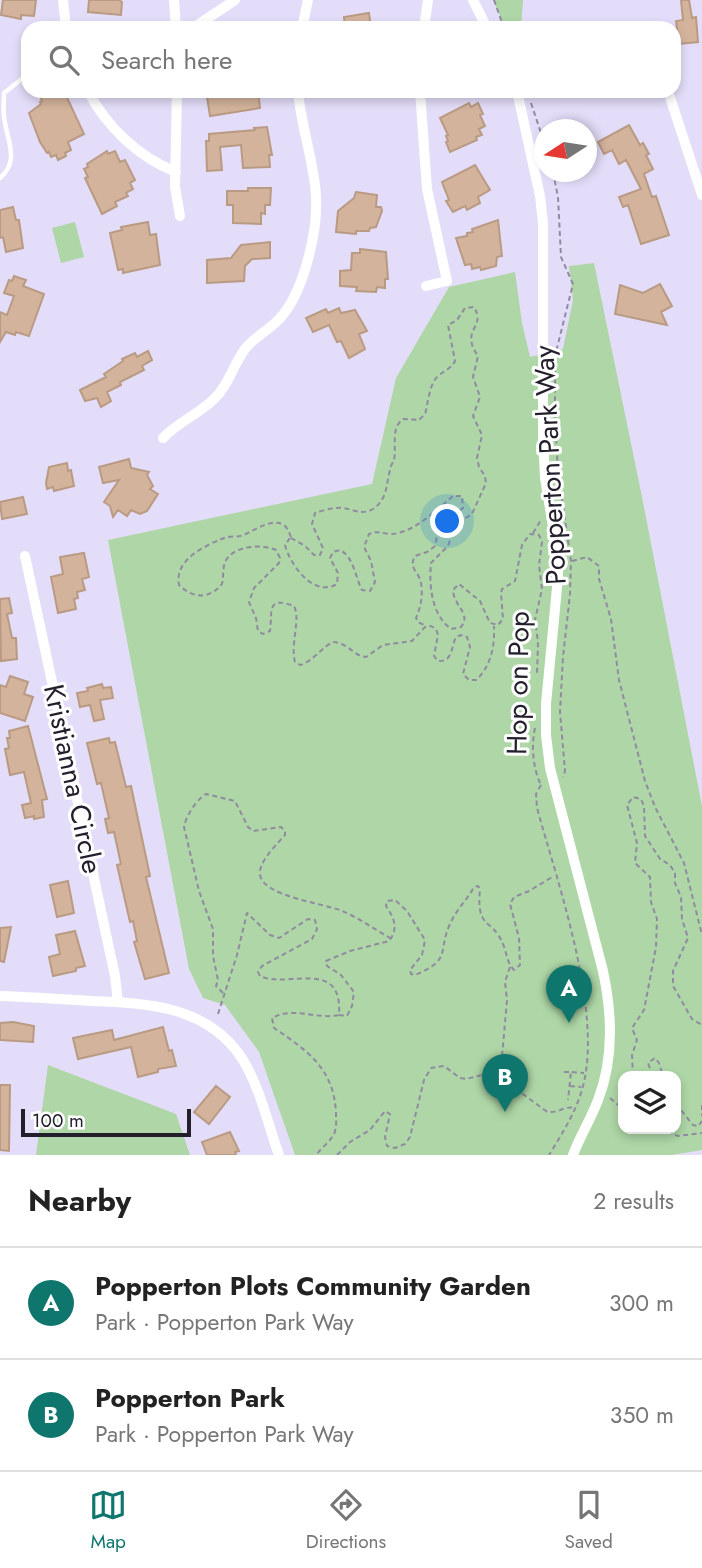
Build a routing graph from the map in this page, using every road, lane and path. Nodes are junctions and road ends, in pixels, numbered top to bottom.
1 (63, 0) edge
2 (174, 0) edge
3 (235, 0) edge
4 (309, 0) edge
5 (428, 0) edge
6 (472, 0) edge
7 (494, 0) edge
8 (65, 21) edge
9 (176, 21) edge
10 (203, 21) edge
11 (304, 21) edge
12 (425, 21) edge
13 (483, 21) edge
14 (502, 21) edge
15 (21, 80) edge
16 (92, 98) edge
17 (177, 98) edge
18 (299, 98) edge
19 (420, 98) edge
20 (519, 98) edge
21 (529, 98) edge
22 (670, 98) edge
23 (536, 119) edge
24 (176, 172) junction
25 (0, 178) edge
26 (555, 182) edge
27 (702, 195) edge
28 (180, 216) dead end
29 (426, 286) dead end
30 (163, 438) dead end
31 (291, 538) junction
32 (25, 556) dead end
33 (571, 561) junction
34 (494, 625) junction
35 (427, 626) junction
36 (537, 679) dead end
37 (536, 723) dead end
38 (561, 778) dead end
39 (546, 783) dead end
40 (541, 785) junction
41 (555, 876) junction
42 (702, 936) edge
43 (391, 939) junction
44 (510, 965) junction
45 (514, 970) junction
46 (510, 973) junction
47 (224, 993) junction
48 (0, 996) edge
49 (118, 1002) junction
50 (218, 1014) dead end
51 (339, 1015) junction
52 (702, 1025) edge
53 (495, 1066) junction
54 (633, 1071) edge
55 (651, 1071) edge
56 (661, 1071) edge
57 (564, 1072) dead end
58 (571, 1072) junction
59 (585, 1073) junction
60 (570, 1086) junction
61 (582, 1087) junction
62 (608, 1097) dead end
63 (568, 1100) dead end
64 (702, 1104) edge
65 (618, 1105) edge
66 (575, 1108) junction
67 (681, 1110) edge
68 (702, 1116) edge
69 (702, 1121) edge
70 (702, 1133) edge
71 (673, 1134) edge
72 (279, 1155) edge
73 (316, 1155) edge
74 (337, 1155) edge
75 (549, 1155) edge
76 (573, 1155) edge

1 - 8 street
2 - 9 street
3 - 10 street
4 - 11 street
5 - 12 street
6 - 13 street
7 - 14 path
15 - 25 lane
16 - 24 street
17 - 24 street
18 - 30 street
19 - 29 street
20 - 76 street, Popperton Park Way
21 - 23 path
22 - 27 street
24 - 28 street
26 - 33 path
31 - 34 path, Hop on Pop
31 - 35 path
31 - 35 path
32 - 49 street, Kristianna Circle
33 - 38 path
33 - 42 path
34 - 35 path
34 - 36 path, Hop on Pop
37 - 40 path, Hop on Pop
39 - 40 path
40 - 41 path, Hop on Pop
41 - 45 path
41 - 59 path, Hop on Pop
43 - 44 path
43 - 47 path
43 - 51 path
44 - 45 path
44 - 46 path
45 - 46 path
46 - 53 path
47 - 50 path
47 - 51 path
48 - 49 street
49 - 72 street
51 - 73 path
52 - 54 path
53 - 66 path
53 - 74 path
55 - 56 path
57 - 58 path
58 - 59 path
58 - 60 path
59 - 61 path, Hop on Pop
60 - 61 path
60 - 63 path
61 - 66 path
62 - 65 path
64 - 68 path
66 - 75 path
67 - 69 path
70 - 71 path

